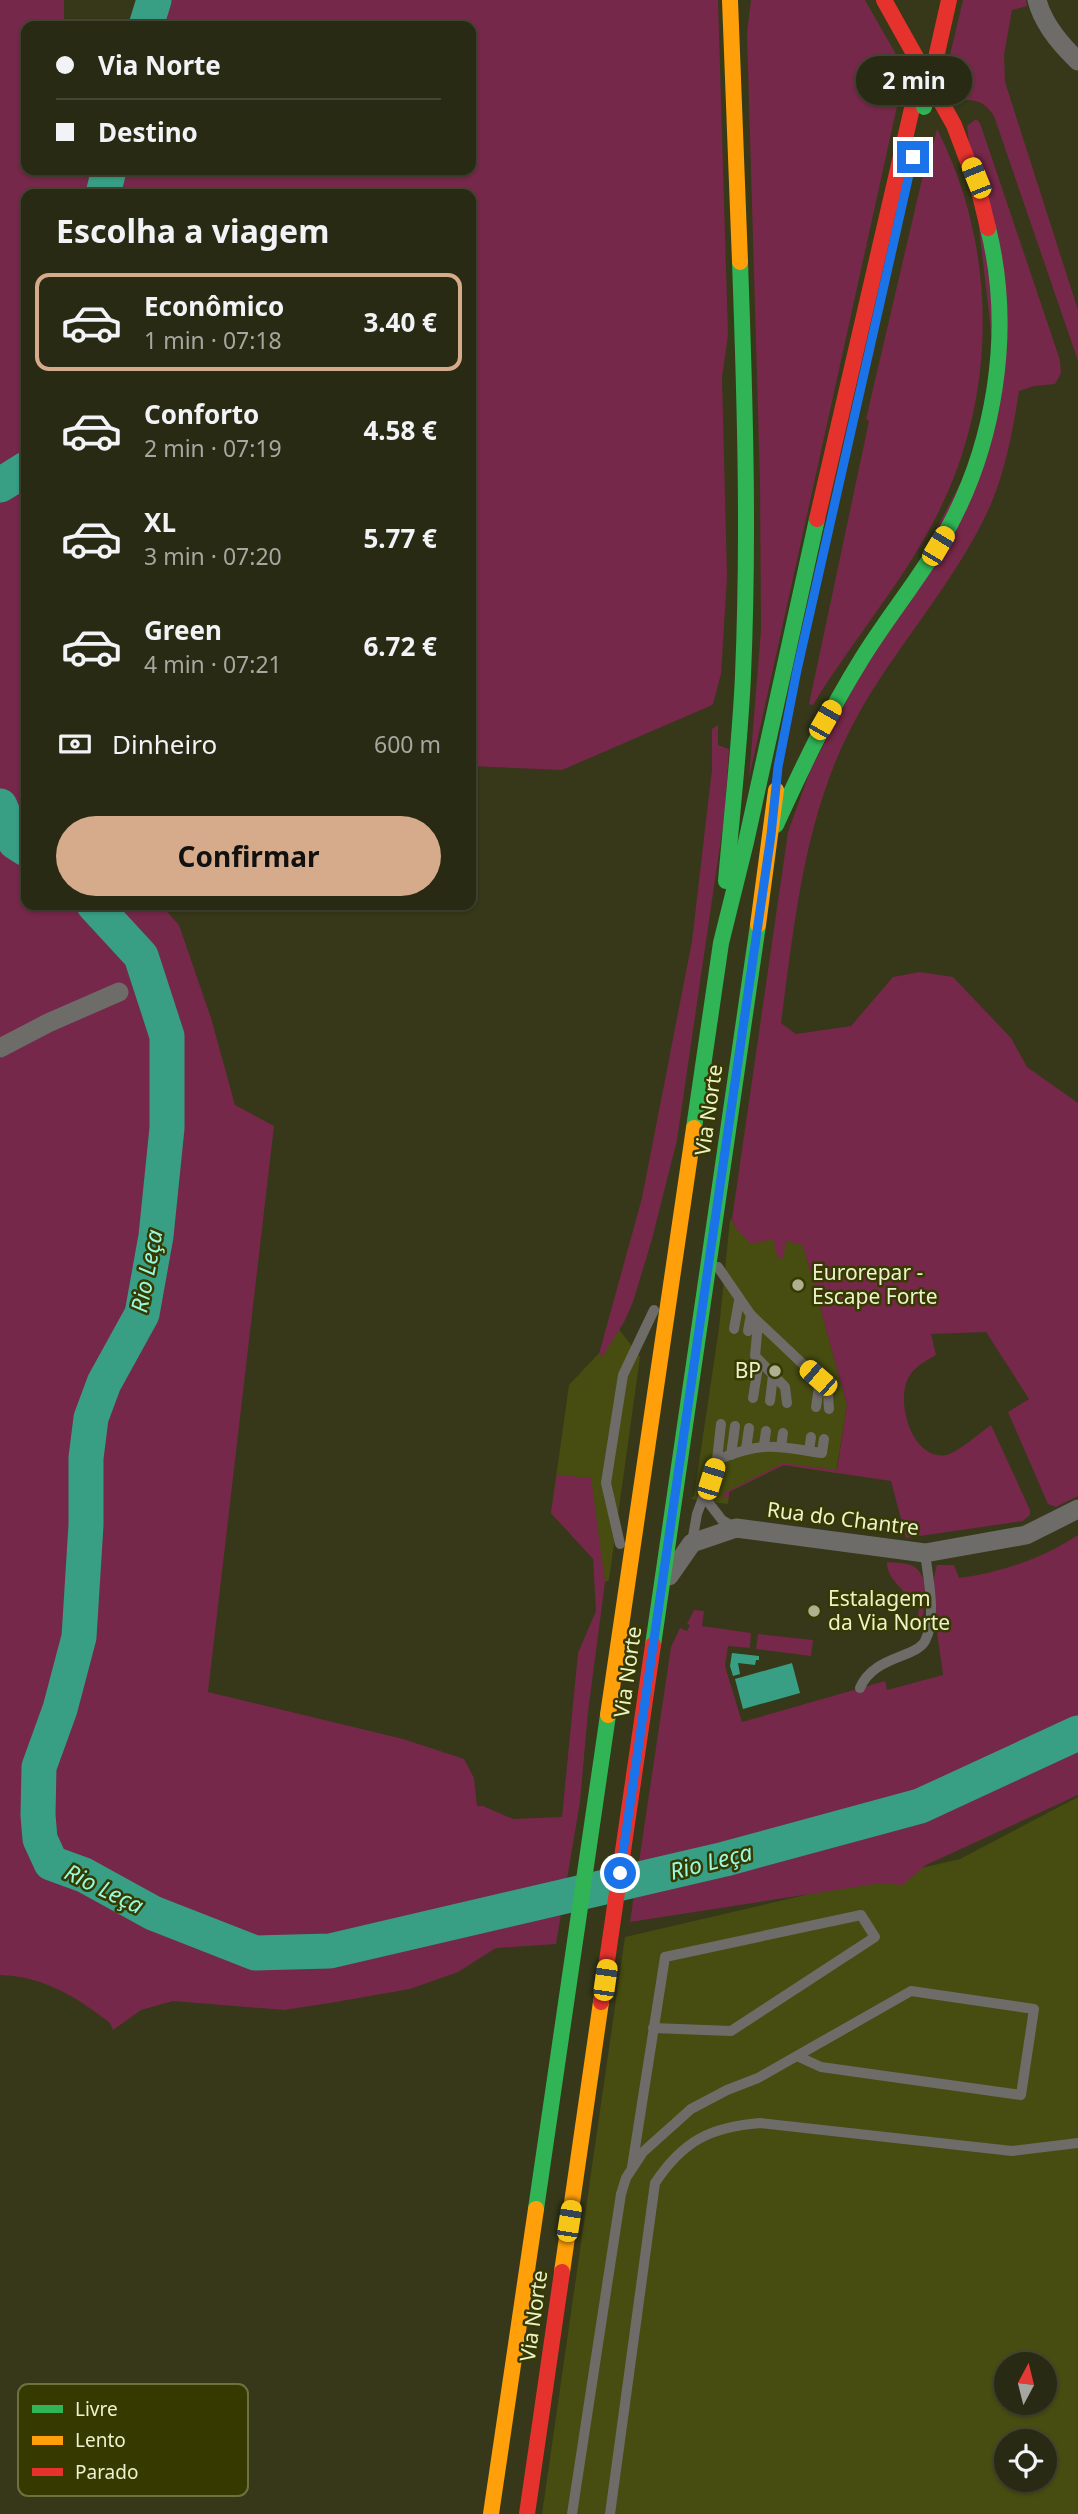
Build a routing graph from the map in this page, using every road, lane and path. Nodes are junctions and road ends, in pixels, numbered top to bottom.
1 (884, 0) edge
2 (937, 0) edge
3 (949, 0) edge
4 (1037, 0) edge
5 (731, 2) edge
6 (1078, 61) edge
7 (771, 835) junction
8 (721, 943) junction
9 (119, 992) dead end
10 (0, 1048) edge
11 (710, 1254) junction
12 (672, 1272) junction
13 (739, 1301) junction
14 (754, 1319) junction
15 (734, 1329) dead end
16 (748, 1331) dead end
17 (759, 1361) junction
18 (774, 1375) junction
19 (820, 1380) junction
20 (753, 1398) dead end
21 (770, 1401) dead end
22 (787, 1403) dead end
23 (816, 1407) dead end
24 (829, 1409) dead end
25 (721, 1424) dead end
26 (735, 1426) dead end
27 (749, 1428) dead end
28 (766, 1431) dead end
29 (783, 1433) dead end
30 (811, 1437) dead end
31 (824, 1439) dead end
32 (764, 1446) junction
33 (781, 1447) junction
34 (746, 1450) junction
35 (809, 1451) junction
36 (731, 1455) junction
37 (717, 1460) junction
38 (705, 1498) junction
39 (1078, 1509) edge
40 (736, 1528) junction
41 (692, 1543) junction
42 (925, 1553) junction
43 (628, 1577) junction
44 (662, 1586) junction
45 (860, 1688) dead end
46 (653, 2028) junction
47 (797, 2056) junction
48 (1078, 2143) edge
49 (631, 2171) junction
50 (491, 2514) edge
51 (527, 2514) edge
52 (572, 2514) edge
53 (610, 2514) edge

1 - 7 main road
2 - 8 main road
3 - 7 main road, bridge
4 - 6 street
5 - 8 main road
7 - 11 main road, Via Norte
8 - 12 main road, Via Norte
9 - 10 street
11 - 13 lane
11 - 44 main road, Via Norte
12 - 43 main road, Via Norte
12 - 43 lane
13 - 14 lane
13 - 15 lane
14 - 16 lane
14 - 17 lane
14 - 19 lane
17 - 18 lane
17 - 20 lane
18 - 21 lane
18 - 22 lane
19 - 23 lane
19 - 24 lane
25 - 37 lane
26 - 36 lane
27 - 34 lane
28 - 32 lane
29 - 33 lane
30 - 35 lane
31 - 35 lane
32 - 33 lane
32 - 34 lane
33 - 35 lane
34 - 36 lane
36 - 37 lane
37 - 38 lane
38 - 40 lane
38 - 41 lane
39 - 42 street, Rua do Chantre
40 - 41 street, Rua do Chantre
40 - 42 street, Rua do Chantre
41 - 44 street
42 - 45 lane
43 - 50 main road, Via Norte
44 - 51 main road, Via Norte
46 - 46 lane
46 - 49 lane
47 - 47 lane
47 - 49 lane
48 - 53 lane
49 - 52 lane

